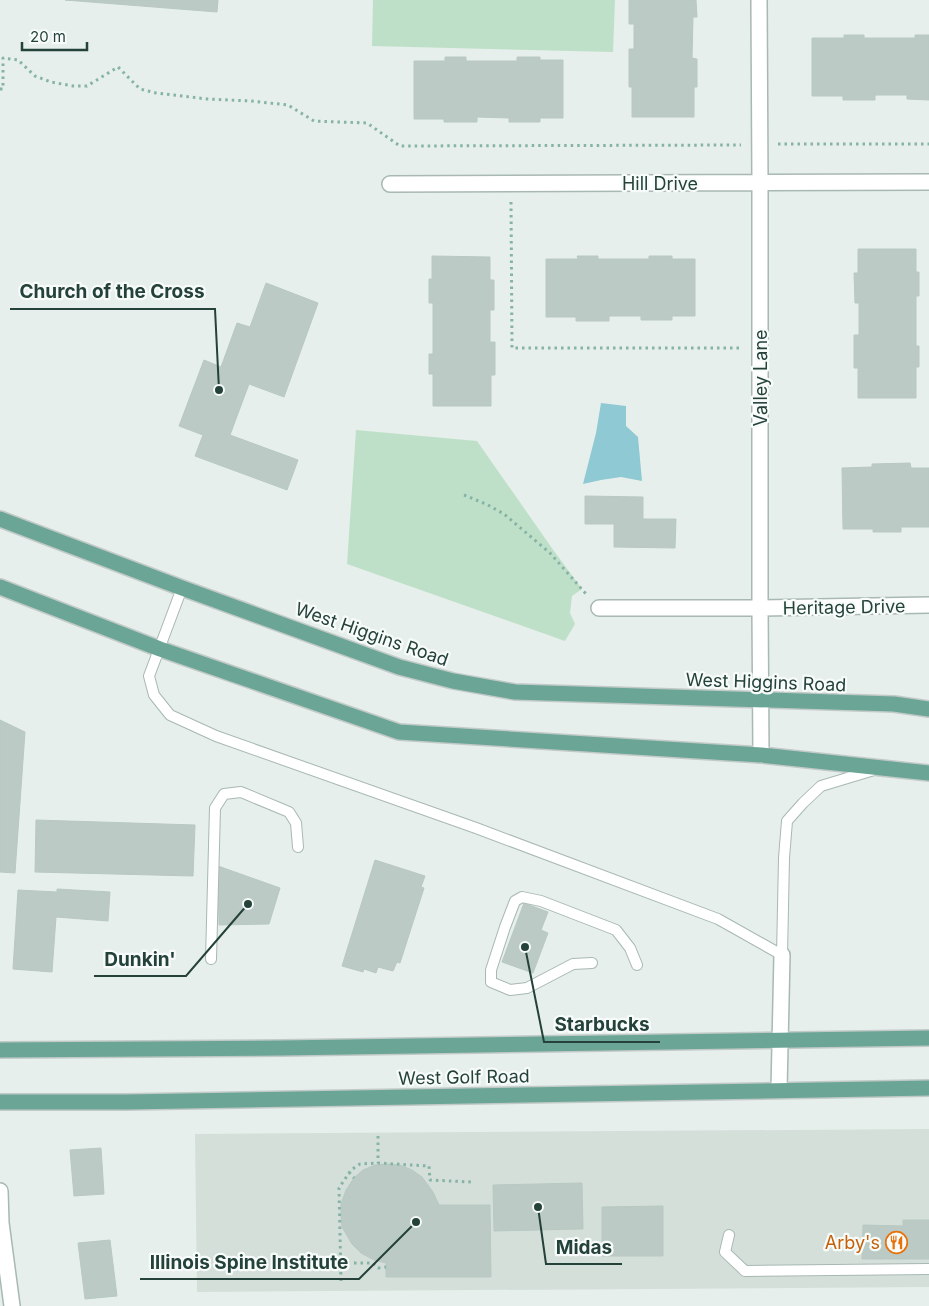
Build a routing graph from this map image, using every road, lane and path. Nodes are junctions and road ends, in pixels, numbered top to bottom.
1 (759, 0) edge
2 (0, 89) edge
3 (760, 144) junction
4 (929, 144) edge
5 (929, 182) edge
6 (760, 183) junction
7 (390, 184) dead end
8 (510, 184) junction
9 (760, 348) junction
10 (464, 495) dead end
11 (0, 519) edge
12 (0, 587) edge
13 (182, 588) junction
14 (929, 605) edge
15 (599, 608) joint
16 (760, 608) junction
17 (160, 648) junction
18 (760, 700) junction
19 (929, 709) edge
20 (761, 755) junction
21 (880, 768) junction
22 (929, 773) edge
23 (298, 847) dead end
24 (782, 955) junction
25 (211, 959) dead end
26 (592, 963) dead end
27 (637, 965) dead end
28 (929, 1038) edge
29 (780, 1040) junction
30 (0, 1050) edge
31 (929, 1088) edge
32 (778, 1090) junction
33 (0, 1102) edge
34 (378, 1136) dead end
35 (378, 1164) junction
36 (349, 1172) junction
37 (354, 1178) dead end
38 (472, 1182) dead end
39 (0, 1191) edge
40 (729, 1235) dead end
41 (341, 1263) junction
42 (386, 1267) dead end
43 (929, 1269) edge
44 (341, 1281) dead end
45 (12, 1306) edge

1 - 3 street, Valley Lane
2 - 3 path
3 - 4 path
3 - 6 street, Valley Lane
5 - 6 street, Hill Drive
6 - 8 street, Hill Drive
6 - 9 street, Valley Lane
7 - 8 street, Hill Drive
8 - 9 path
9 - 16 street, Valley Lane
10 - 15 path
11 - 13 main road, West Higgins Road
12 - 17 main road
13 - 17 lane
13 - 18 main road, West Higgins Road
14 - 16 street, Heritage Drive
15 - 16 street, Heritage Drive
16 - 18 street, Valley Lane
17 - 20 main road
17 - 24 lane
18 - 19 main road, West Higgins Road
18 - 20 street, Valley Lane
20 - 21 main road
21 - 22 main road
21 - 24 lane
23 - 25 lane
24 - 29 street
26 - 27 lane
28 - 29 main road, West Golf Road
29 - 30 main road, West Golf Road
29 - 32 street
31 - 32 main road, West Golf Road
32 - 33 main road, West Golf Road
34 - 35 path
35 - 36 path
35 - 38 path
36 - 37 path
36 - 41 path
39 - 45 street
40 - 43 lane
41 - 42 path
41 - 44 path

